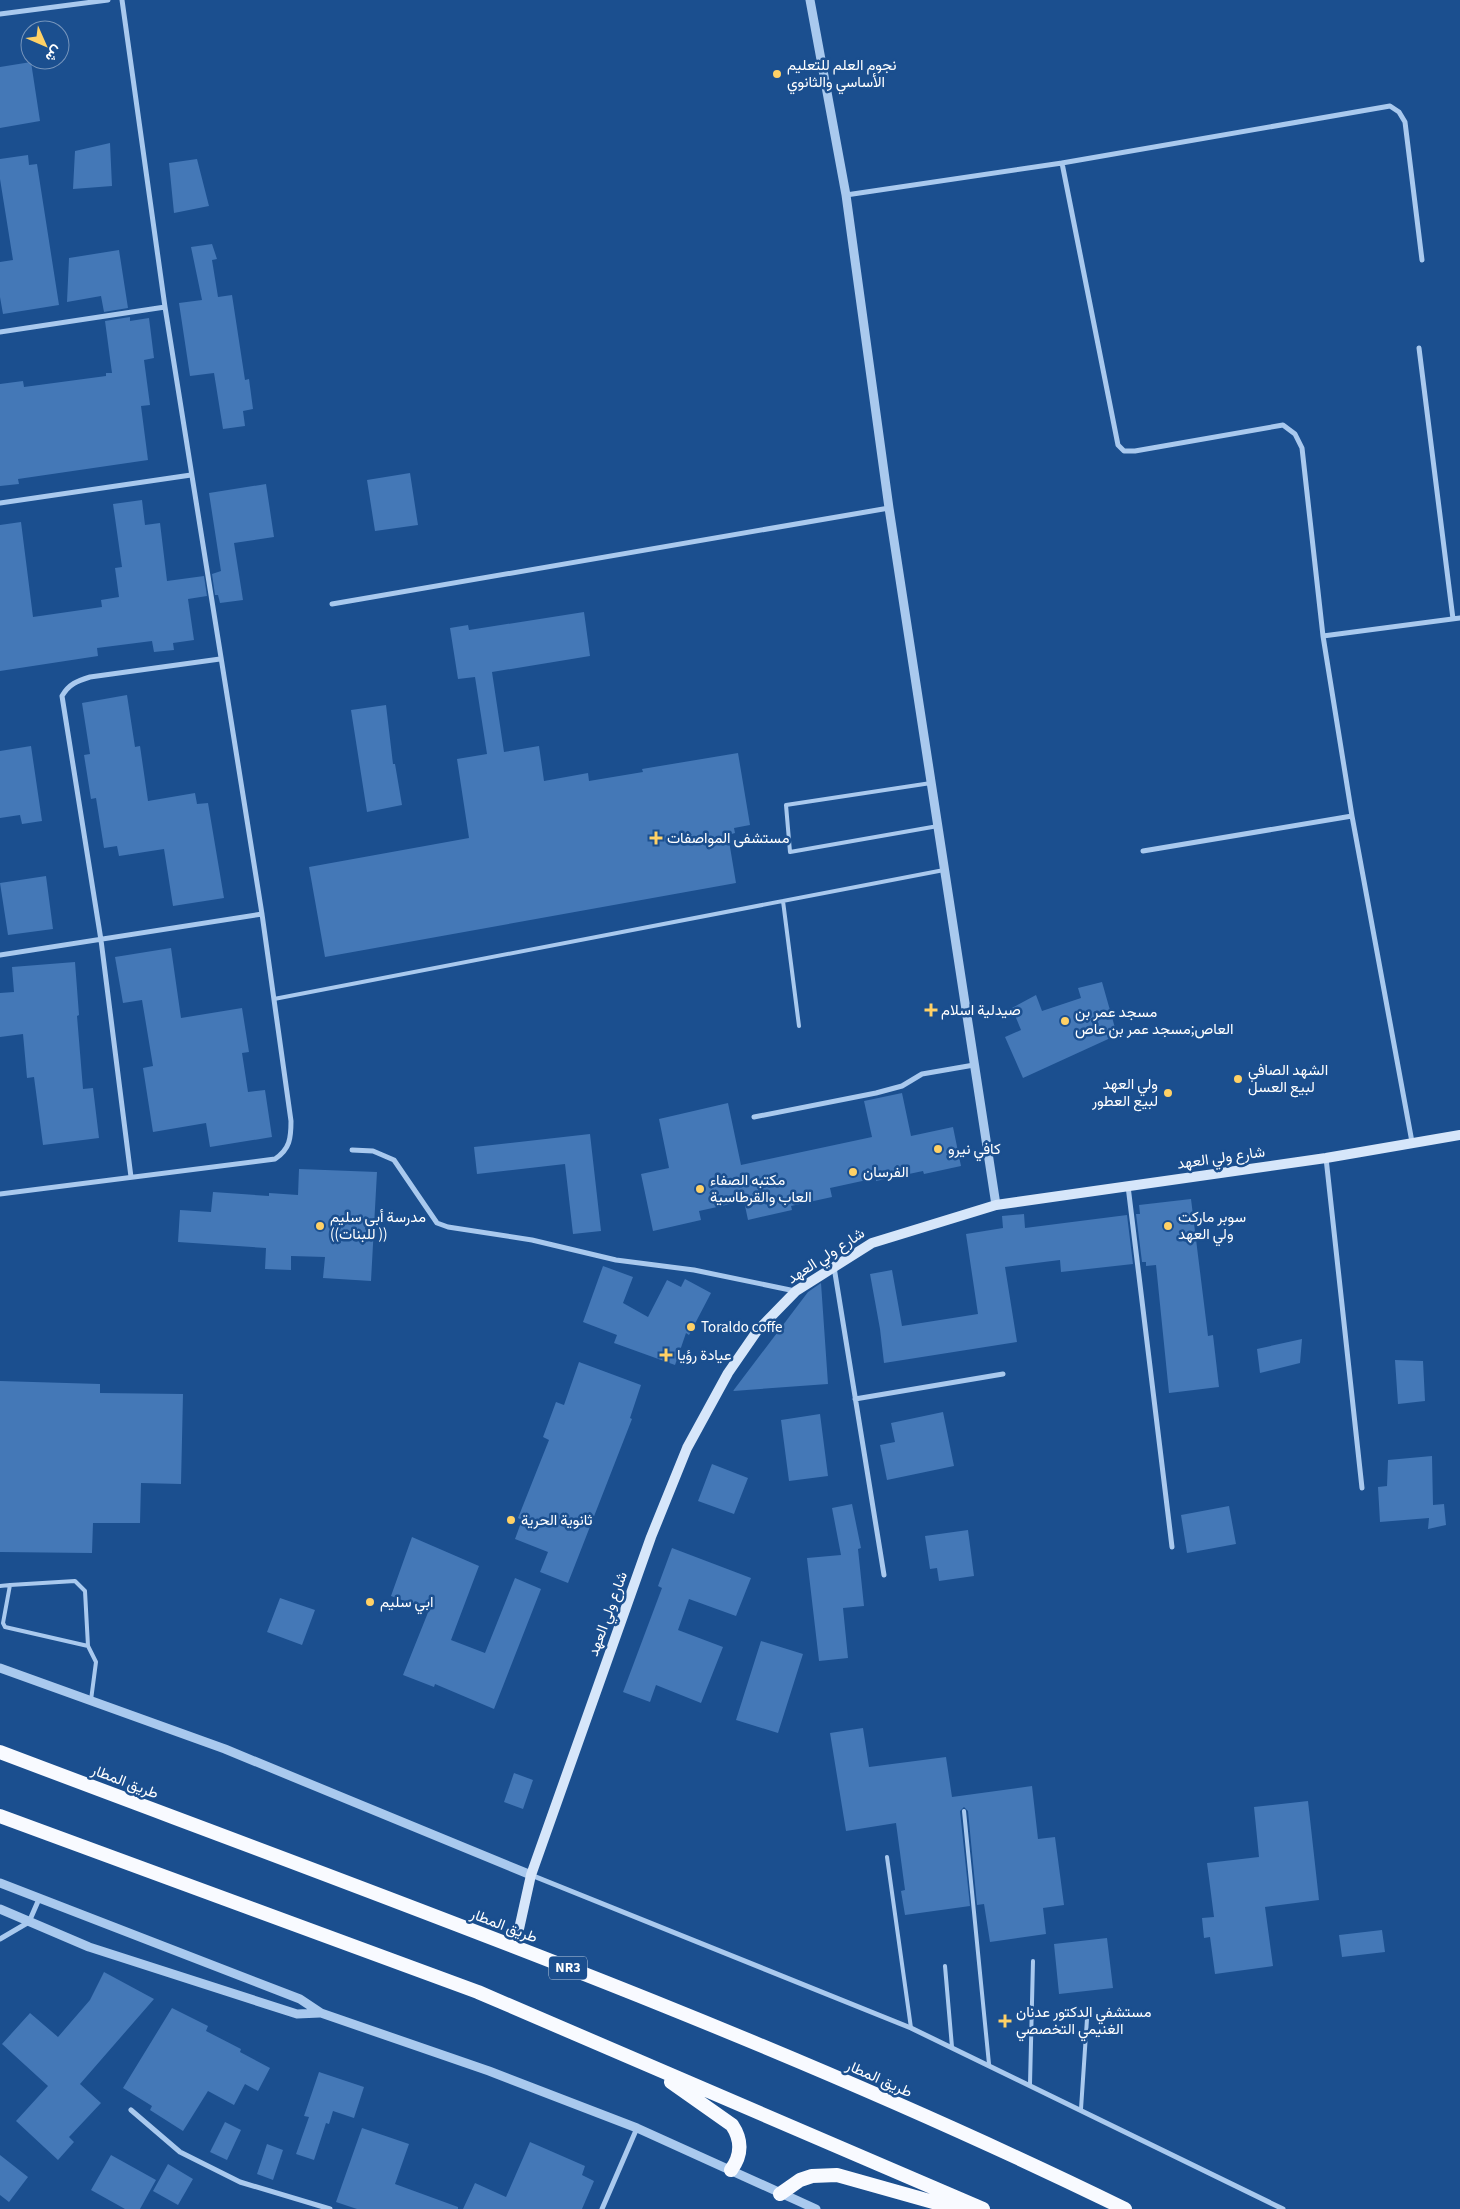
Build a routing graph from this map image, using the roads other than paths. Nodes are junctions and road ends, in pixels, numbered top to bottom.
1 (108, 0) edge
2 (122, 0) edge
3 (810, 0) edge
4 (0, 14) edge
5 (1062, 163) junction
6 (846, 195) junction
7 (1422, 260) dead end
8 (165, 307) junction
9 (0, 332) edge
10 (1419, 348) dead end
11 (192, 475) junction
12 (0, 503) edge
13 (889, 508) junction
14 (332, 604) dead end
15 (1460, 618) edge
16 (1453, 619) junction
17 (1323, 636) junction
18 (220, 660) junction
19 (931, 783) junction
20 (1352, 816) junction
21 (938, 826) junction
22 (1143, 851) dead end
23 (944, 870) junction
24 (783, 900) junction
25 (262, 914) junction
26 (101, 940) junction
27 (0, 955) edge
28 (274, 999) junction
29 (799, 1026) dead end
30 (974, 1064) junction
31 (754, 1117) dead end
32 (1460, 1135) edge
33 (1412, 1142) junction
34 (352, 1150) dead end
35 (1326, 1158) junction
36 (131, 1177) junction
37 (1128, 1186) junction
38 (0, 1194) edge
39 (996, 1205) junction
40 (834, 1267) junction
41 (796, 1291) junction
42 (1003, 1374) dead end
43 (855, 1399) junction
44 (1362, 1488) dead end
45 (1172, 1547) dead end
46 (884, 1575) dead end
47 (10, 1585) junction
48 (0, 1586) edge
49 (88, 1646) junction
50 (0, 1668) edge
51 (90, 1700) junction
52 (0, 1752) edge
53 (964, 1811) dead end
54 (0, 1816) edge
55 (887, 1857) dead end
56 (531, 1875) junction
57 (0, 1883) edge
58 (39, 1899) junction
59 (0, 1909) edge
60 (29, 1922) junction
61 (0, 1939) edge
62 (515, 1947) junction
63 (1032, 1961) dead end
64 (945, 1966) dead end
65 (320, 2013) junction
66 (1087, 2018) dead end
67 (911, 2028) junction
68 (952, 2047) junction
69 (643, 2063) junction
70 (989, 2064) junction
71 (1030, 2084) junction
72 (1081, 2109) junction
73 (131, 2110) dead end
74 (636, 2128) junction
75 (731, 2170) junction
76 (780, 2194) junction
77 (330, 2209) edge
78 (602, 2209) edge
79 (816, 2209) edge
80 (958, 2209) edge
81 (983, 2209) edge
82 (1125, 2209) edge
83 (1283, 2209) edge

1 - 4 street
2 - 8 street
3 - 6 street
5 - 6 street
5 - 7 street
5 - 17 street
6 - 13 street
8 - 9 street
8 - 11 street
10 - 16 street
11 - 12 street
11 - 18 street
13 - 14 street
13 - 19 street
15 - 16 street
16 - 17 street
17 - 20 street
18 - 25 street
18 - 26 street
19 - 21 street
19 - 21 lane
20 - 22 street
20 - 33 street
21 - 23 street
23 - 24 lane
23 - 30 street
24 - 28 lane
24 - 29 lane
25 - 26 street
25 - 28 street
26 - 27 street
26 - 36 street
28 - 36 street
30 - 31 street
30 - 39 street
32 - 33 main road, شارع ولي العهد
33 - 35 main road, شارع ولي العهد
34 - 41 street
35 - 37 main road, شارع ولي العهد
35 - 44 street
36 - 38 street
37 - 39 main road, شارع ولي العهد
37 - 45 street
39 - 40 main road, شارع ولي العهد
40 - 41 main road, شارع ولي العهد
40 - 43 street
41 - 56 main road, شارع ولي العهد
42 - 43 street
43 - 46 street
47 - 48 lane
47 - 49 lane
47 - 49 lane
49 - 51 lane
50 - 51 street
51 - 56 street
52 - 62 highway, طريق المطار / NR3
53 - 70 lane
54 - 69 highway
55 - 67 lane
56 - 62 main road, شارع ولي العهد
56 - 67 street
57 - 58 street
58 - 60 street
58 - 65 street
59 - 60 street
60 - 61 street
60 - 65 street
62 - 82 highway, طريق المطار / NR3
63 - 71 lane
64 - 68 lane
65 - 74 street
66 - 72 lane
67 - 68 street
68 - 70 street
69 - 75 highway
69 - 81 highway
70 - 71 street
71 - 72 street
72 - 83 street
73 - 77 street
74 - 75 street
74 - 78 street
75 - 76 street
76 - 79 street
76 - 80 highway

